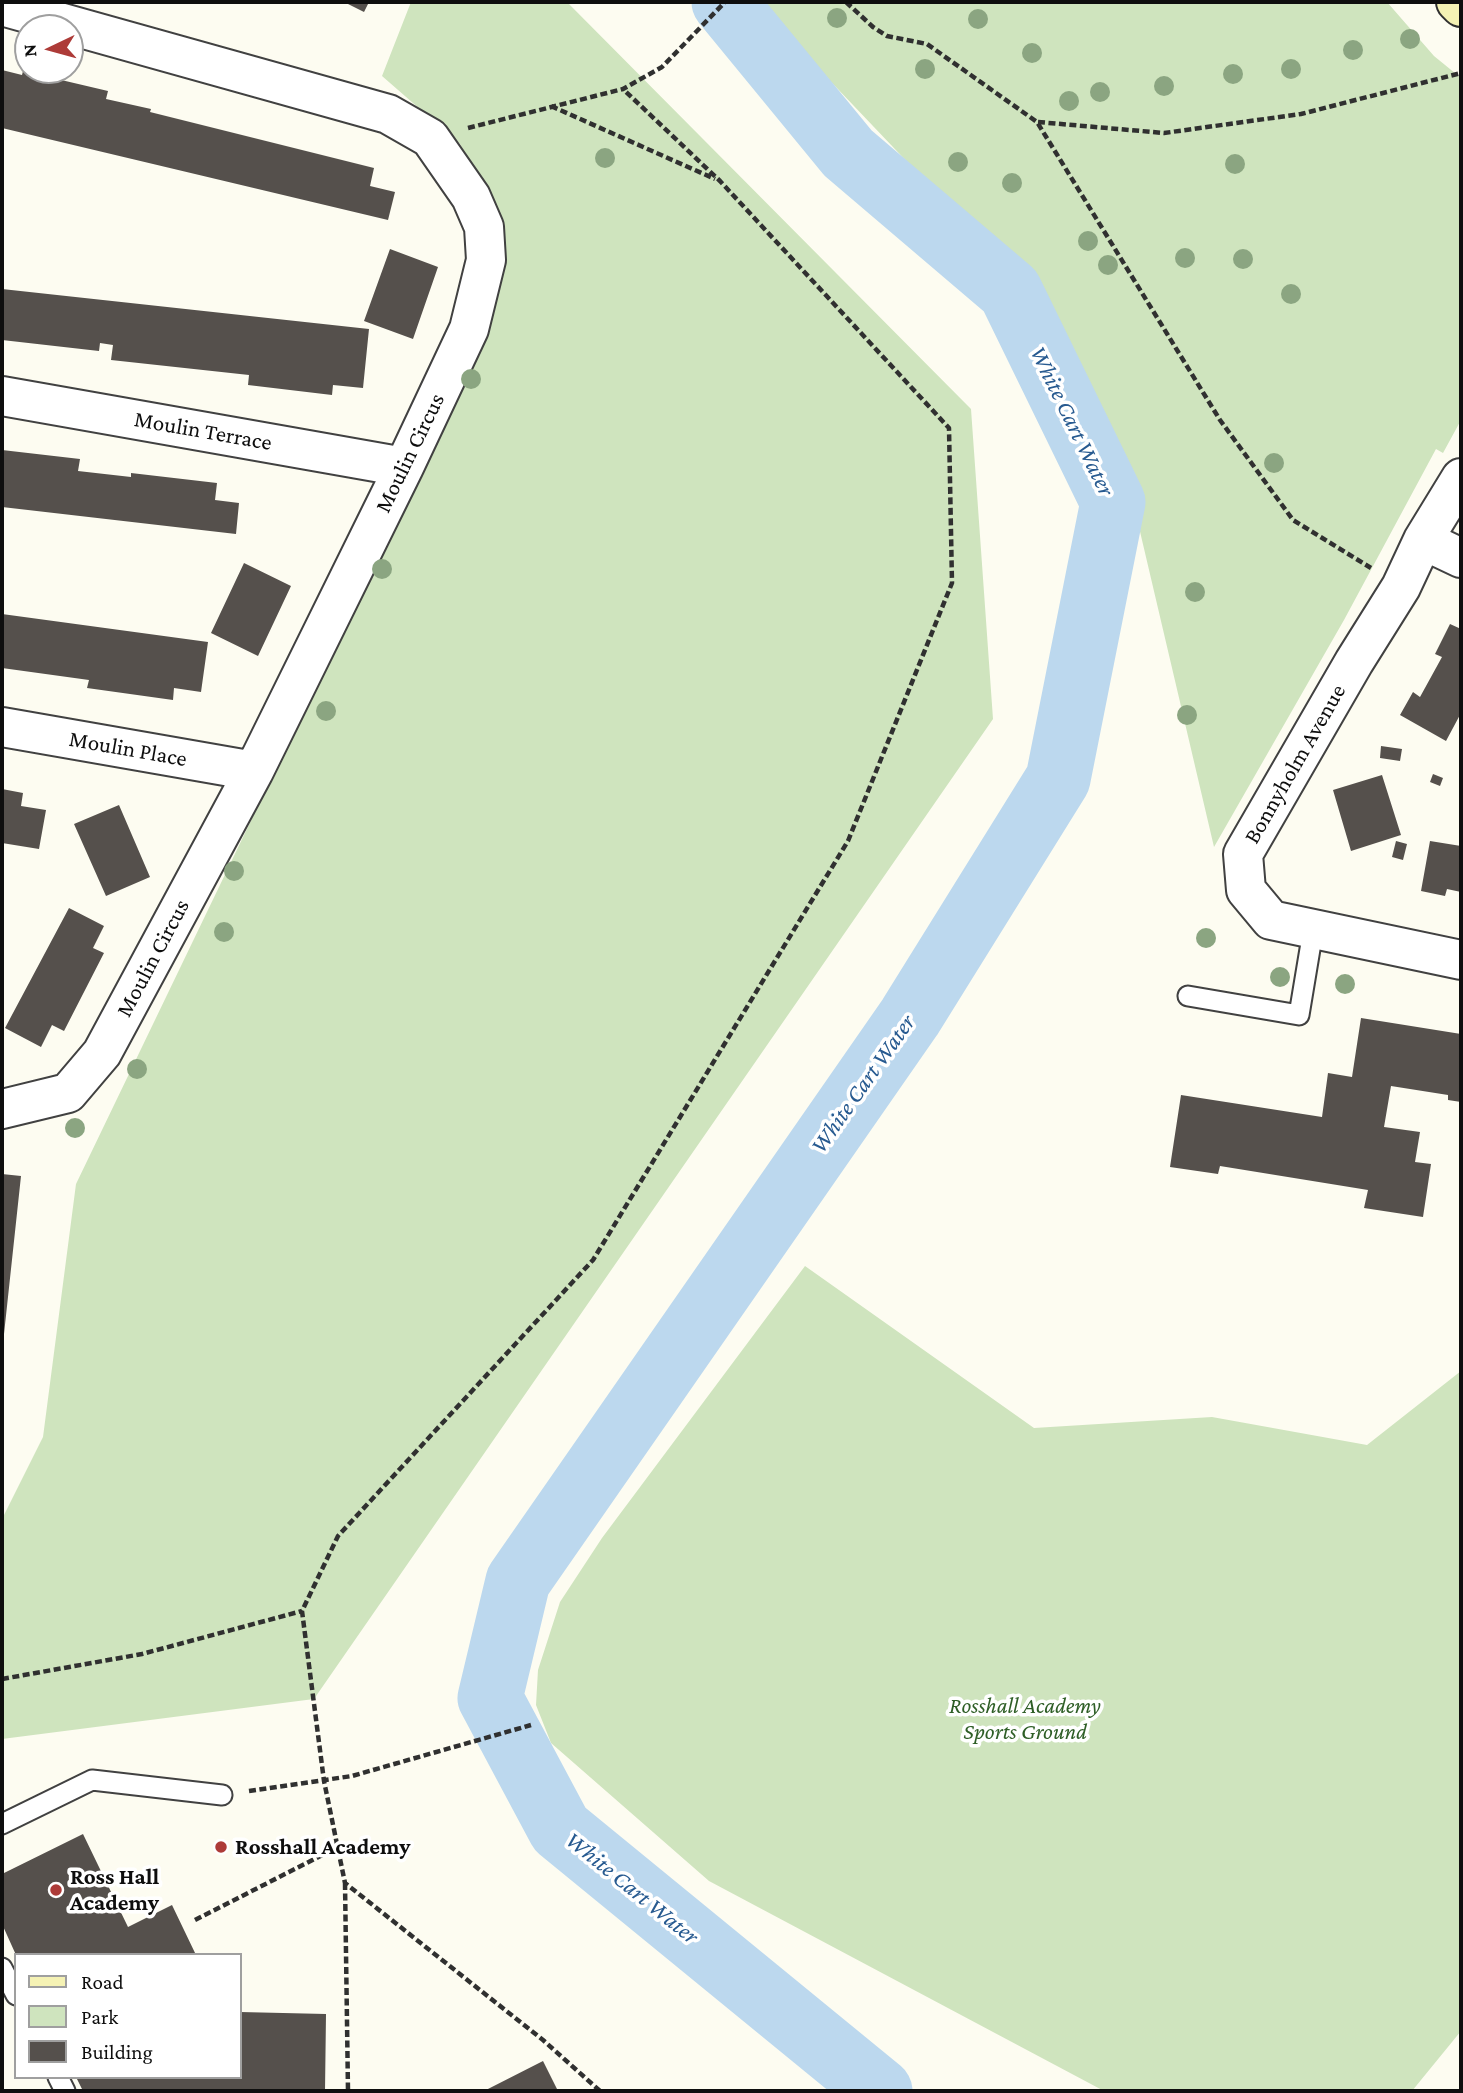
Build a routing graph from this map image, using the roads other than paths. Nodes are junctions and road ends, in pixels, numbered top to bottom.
1 (1456, 2) edge
2 (2, 6) edge
3 (1461, 7) edge
4 (2, 396) edge
5 (404, 467) junction
6 (1461, 478) edge
7 (1423, 540) junction
8 (1461, 558) edge
9 (2, 727) edge
10 (254, 771) junction
11 (1313, 931) junction
12 (1461, 961) edge
13 (1188, 996) dead end
14 (2, 1109) edge
15 (222, 1795) road end
16 (2, 1824) edge
17 (2, 1968) edge
18 (14, 1991) edge

1 - 3 street
2 - 5 street, Moulin Circus
4 - 5 street, Moulin Terrace
5 - 10 street, Moulin Circus
6 - 7 street, Bonnyholm Avenue
7 - 8 street
7 - 11 street, Bonnyholm Avenue
9 - 10 street, Moulin Place
10 - 14 street, Moulin Circus
11 - 12 street, Bonnyholm Avenue
11 - 13 lane
15 - 16 lane
17 - 18 lane

